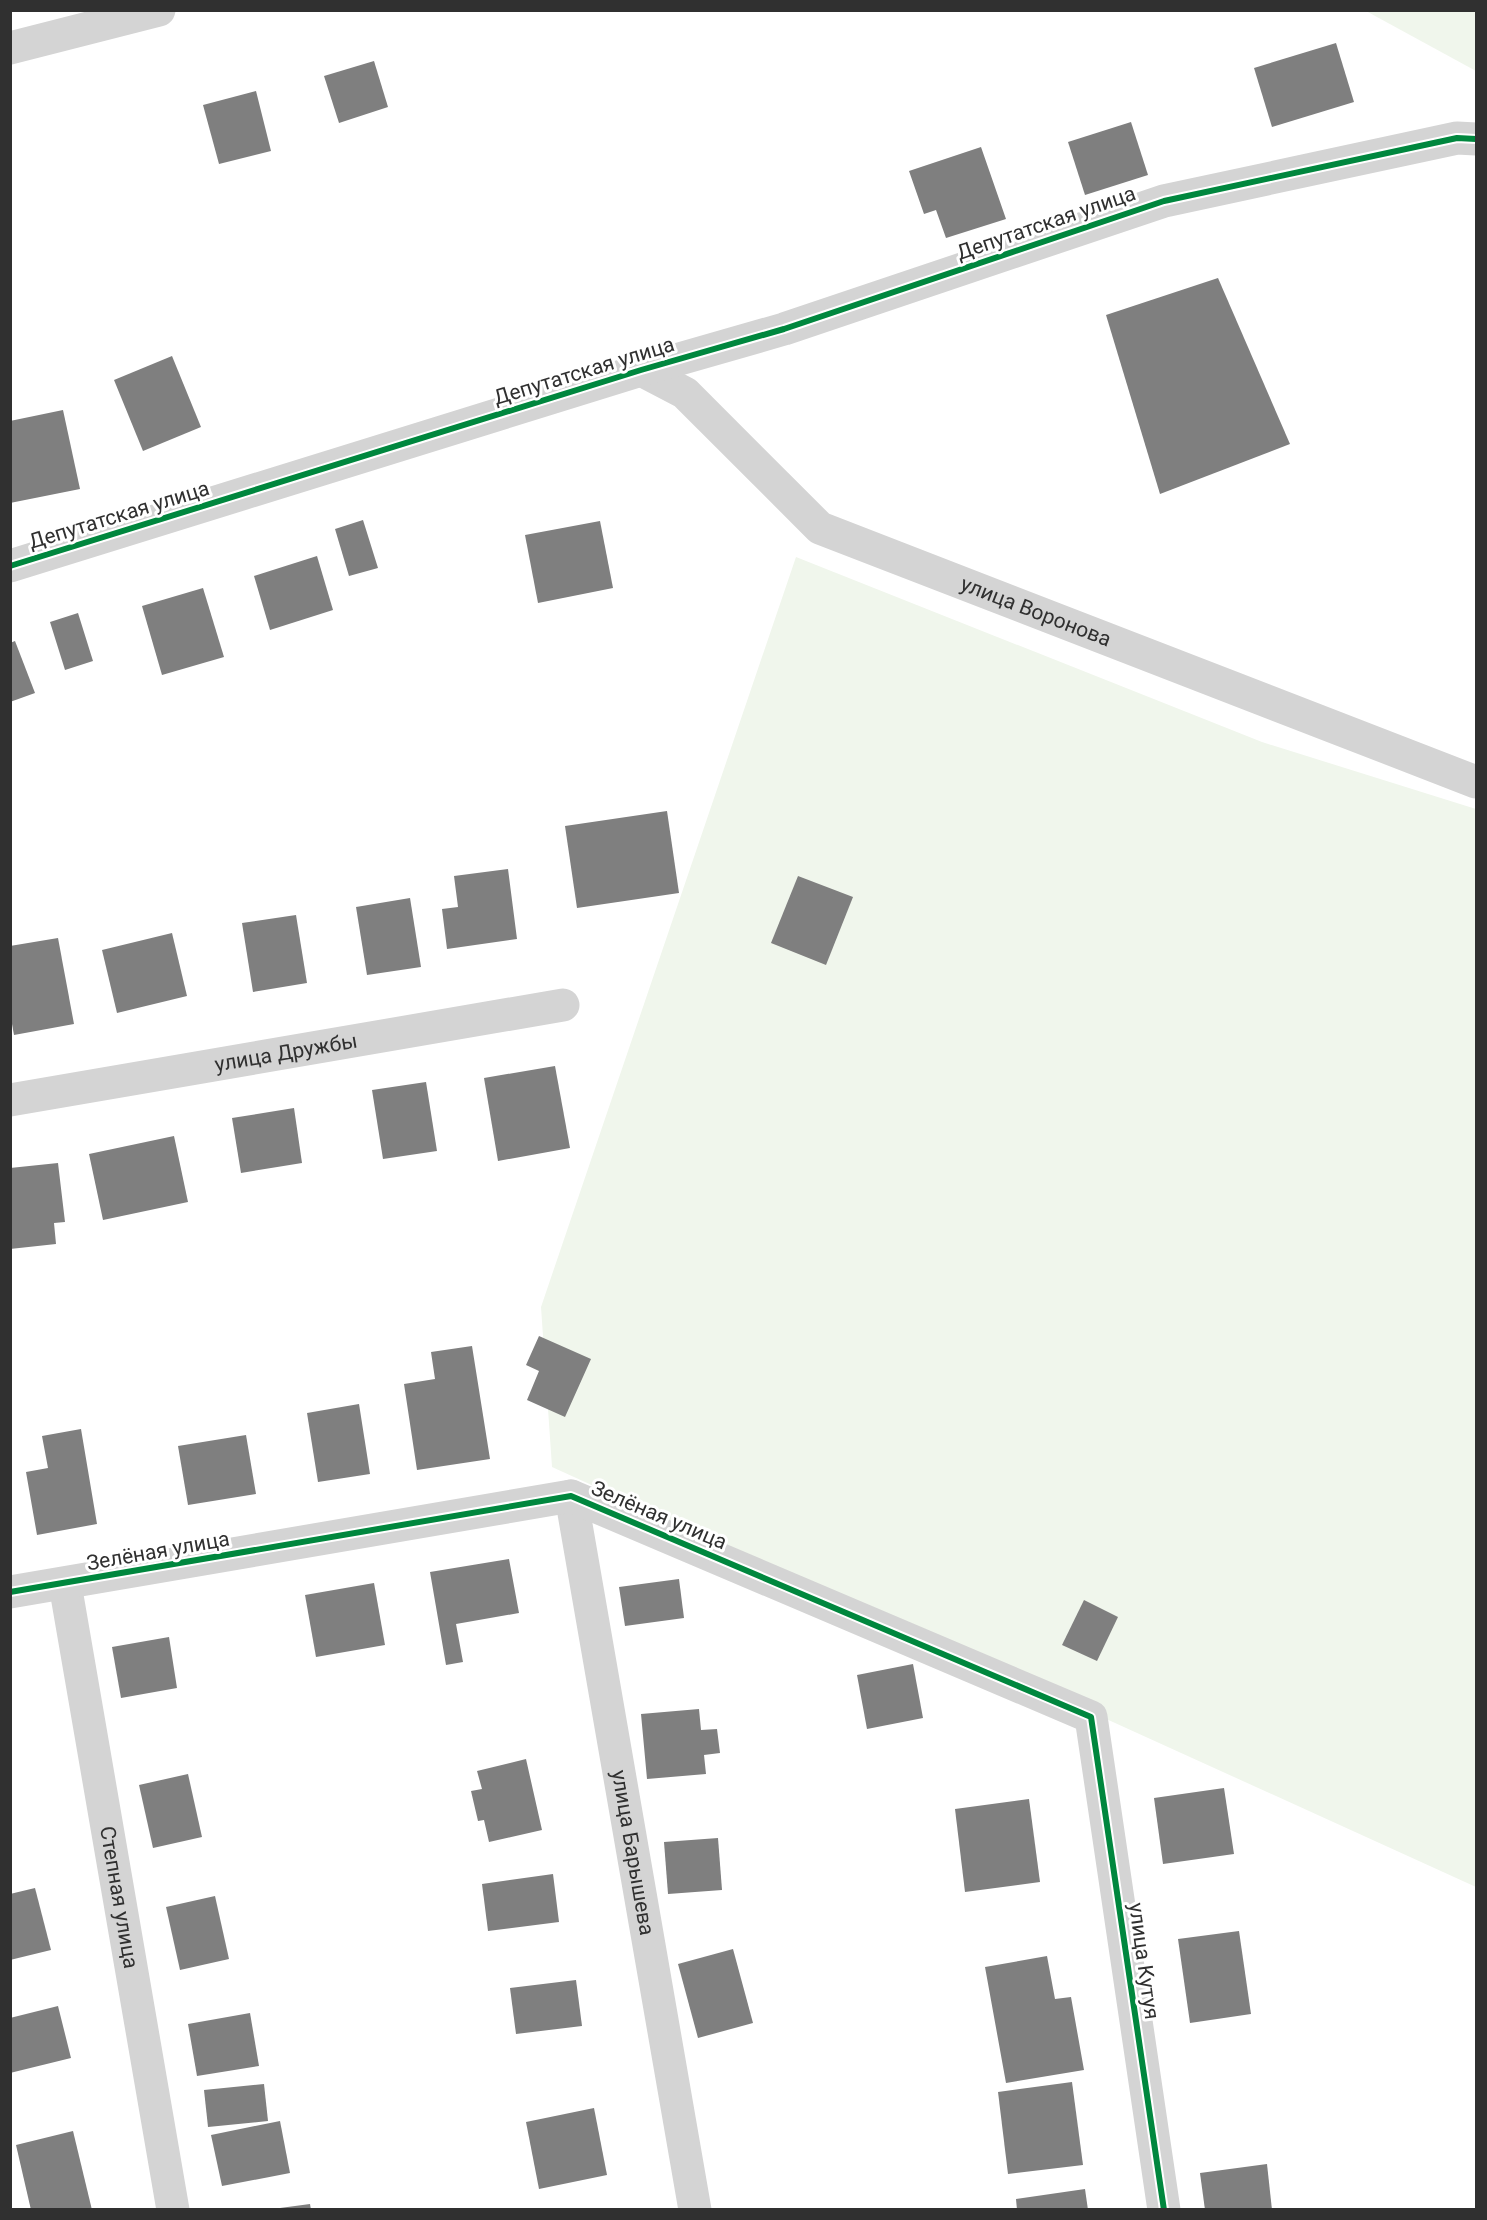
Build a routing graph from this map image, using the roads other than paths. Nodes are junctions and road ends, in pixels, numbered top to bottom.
1 (159, 10) edge
2 (10, 48) edge
3 (1467, 138) edge
4 (641, 370) junction
5 (10, 566) edge
6 (1476, 782) edge
7 (563, 1005) dead end
8 (10, 1100) edge
9 (571, 1496) junction
10 (65, 1584) junction
11 (10, 1592) edge
12 (1091, 1717) joint
13 (173, 2210) edge
14 (695, 2210) edge
15 (1164, 2210) edge

1 - 2 street
3 - 4 street, Депутатская улица
4 - 5 street, Депутатская улица
4 - 6 street, улица Воронова
7 - 8 street, улица Дружбы
9 - 10 street, Зелёная улица
9 - 12 street, Зелёная улица
9 - 14 street, улица Барышева
10 - 11 street, Зелёная улица
10 - 13 street, Степная улица
12 - 15 street, улица Кутуя

